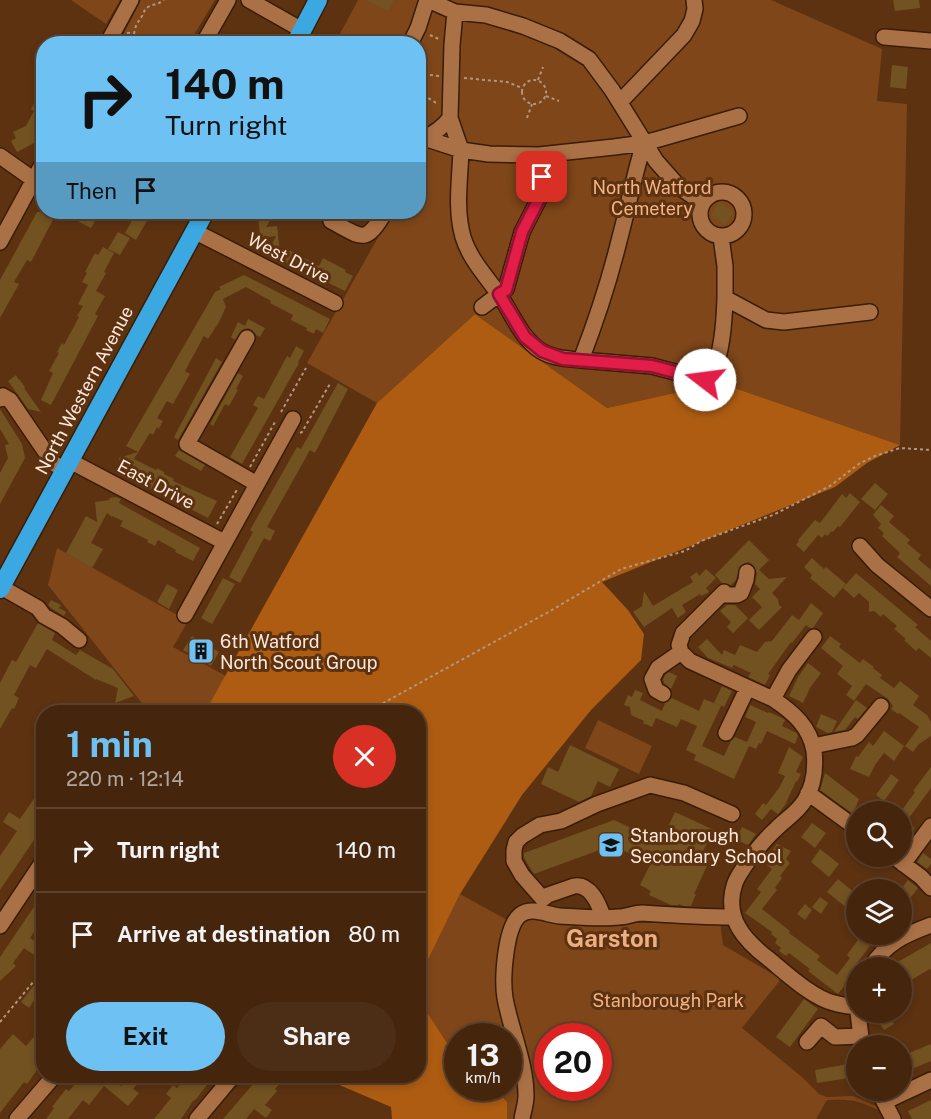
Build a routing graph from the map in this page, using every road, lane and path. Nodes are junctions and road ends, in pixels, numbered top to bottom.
1 (131, 0) edge
2 (164, 0) edge
3 (228, 0) edge
4 (249, 0) edge
5 (318, 0) edge
6 (428, 0) edge
7 (694, 0) edge
8 (455, 12) junction
9 (418, 28) junction
10 (111, 36) edge
11 (136, 36) edge
12 (207, 36) edge
13 (297, 36) edge
14 (299, 36) edge
15 (414, 36) edge
16 (884, 37) dead end
17 (931, 41) edge
18 (452, 45) junction
19 (543, 67) dead end
20 (426, 74) edge
21 (451, 76) junction
22 (538, 80) junction
23 (522, 88) junction
24 (546, 96) junction
25 (426, 98) edge
26 (559, 101) dead end
27 (620, 102) junction
28 (532, 104) junction
29 (450, 115) junction
30 (739, 116) dead end
31 (527, 118) dead end
32 (426, 135) edge
33 (426, 139) edge
34 (644, 143) junction
35 (461, 150) junction
36 (539, 155) junction
37 (0, 156) edge
38 (36, 176) edge
39 (34, 180) junction
40 (703, 203) junction
41 (201, 219) edge
42 (381, 219) edge
43 (331, 221) dead end
44 (194, 231) junction
45 (721, 237) junction
46 (0, 242) edge
47 (499, 294) junction
48 (725, 298) junction
49 (335, 303) dead end
50 (482, 307) dead end
51 (870, 312) dead end
52 (247, 338) dead end
53 (581, 360) junction
54 (306, 368) dead end
55 (331, 382) dead end
56 (0, 399) edge
57 (290, 425) joint
58 (931, 450) edge
59 (67, 465) junction
60 (251, 480) junction
61 (218, 539) junction
62 (860, 546) dead end
63 (747, 572) dead end
64 (1, 588) edge
65 (931, 609) edge
66 (185, 615) dead end
67 (814, 637) dead end
68 (79, 640) dead end
69 (681, 652) junction
70 (747, 689) junction
71 (663, 694) dead end
72 (773, 699) junction
73 (380, 705) edge
74 (880, 706) dead end
75 (726, 733) dead end
76 (813, 746) junction
77 (808, 793) junction
78 (732, 814) dead end
79 (846, 820) edge
80 (931, 826) edge
81 (912, 846) edge
82 (907, 867) edge
83 (36, 872) edge
84 (931, 888) edge
85 (543, 899) junction
86 (530, 910) junction
87 (551, 915) junction
88 (603, 917) junction
89 (733, 917) junction
90 (931, 925) edge
91 (0, 926) edge
92 (878, 957) edge
93 (36, 979) edge
94 (846, 1005) edge
95 (0, 1022) edge
96 (846, 1039) edge
97 (807, 1042) dead end
98 (931, 1080) edge
99 (48, 1083) edge
100 (227, 1083) edge
101 (912, 1086) edge
102 (884, 1101) edge
103 (17, 1119) edge
104 (197, 1119) edge
105 (522, 1119) edge
106 (893, 1119) edge

1 - 10 street
2 - 11 path
3 - 12 street
4 - 13 street
5 - 14 highway
6 - 8 street
6 - 9 street
7 - 27 street
8 - 18 street
8 - 27 street
9 - 15 street
9 - 18 path
16 - 17 street
18 - 21 street
19 - 22 path
20 - 21 path
21 - 23 path
21 - 29 street
22 - 23 path
22 - 24 path
23 - 28 path
24 - 26 path
24 - 28 path
25 - 29 path
27 - 34 street
28 - 31 path
29 - 32 street
29 - 35 street
30 - 34 street
33 - 35 street
34 - 36 street
34 - 40 street
34 - 53 street
35 - 36 street
35 - 47 street
36 - 47 street
37 - 39 street
38 - 39 street
39 - 46 street
40 - 45 street
40 - 45 street
41 - 44 highway, North Western Avenue
42 - 43 street
44 - 49 street, West Drive
44 - 59 highway, North Western Avenue
45 - 48 street
47 - 50 street
47 - 53 street
48 - 51 street
48 - 53 street
52 - 60 street
54 - 60 path
55 - 57 path
56 - 59 street, East Drive
57 - 60 street
58 - 73 path
59 - 61 street, East Drive
59 - 64 highway, North Western Avenue
60 - 61 street
60 - 61 path
61 - 66 street
62 - 65 street
63 - 69 street
64 - 68 street
67 - 72 street
69 - 70 street
69 - 71 street
70 - 72 street
70 - 75 street
72 - 76 street
74 - 76 street
76 - 77 street
77 - 79 street
77 - 89 street
78 - 85 street
80 - 81 street
82 - 84 street
83 - 91 street
85 - 86 street
85 - 87 street
85 - 88 street
86 - 87 street
86 - 105 street
87 - 88 street
88 - 89 street
89 - 94 street
90 - 92 street
93 - 95 path
96 - 97 street
98 - 101 street
99 - 103 street
100 - 104 street
102 - 106 street

